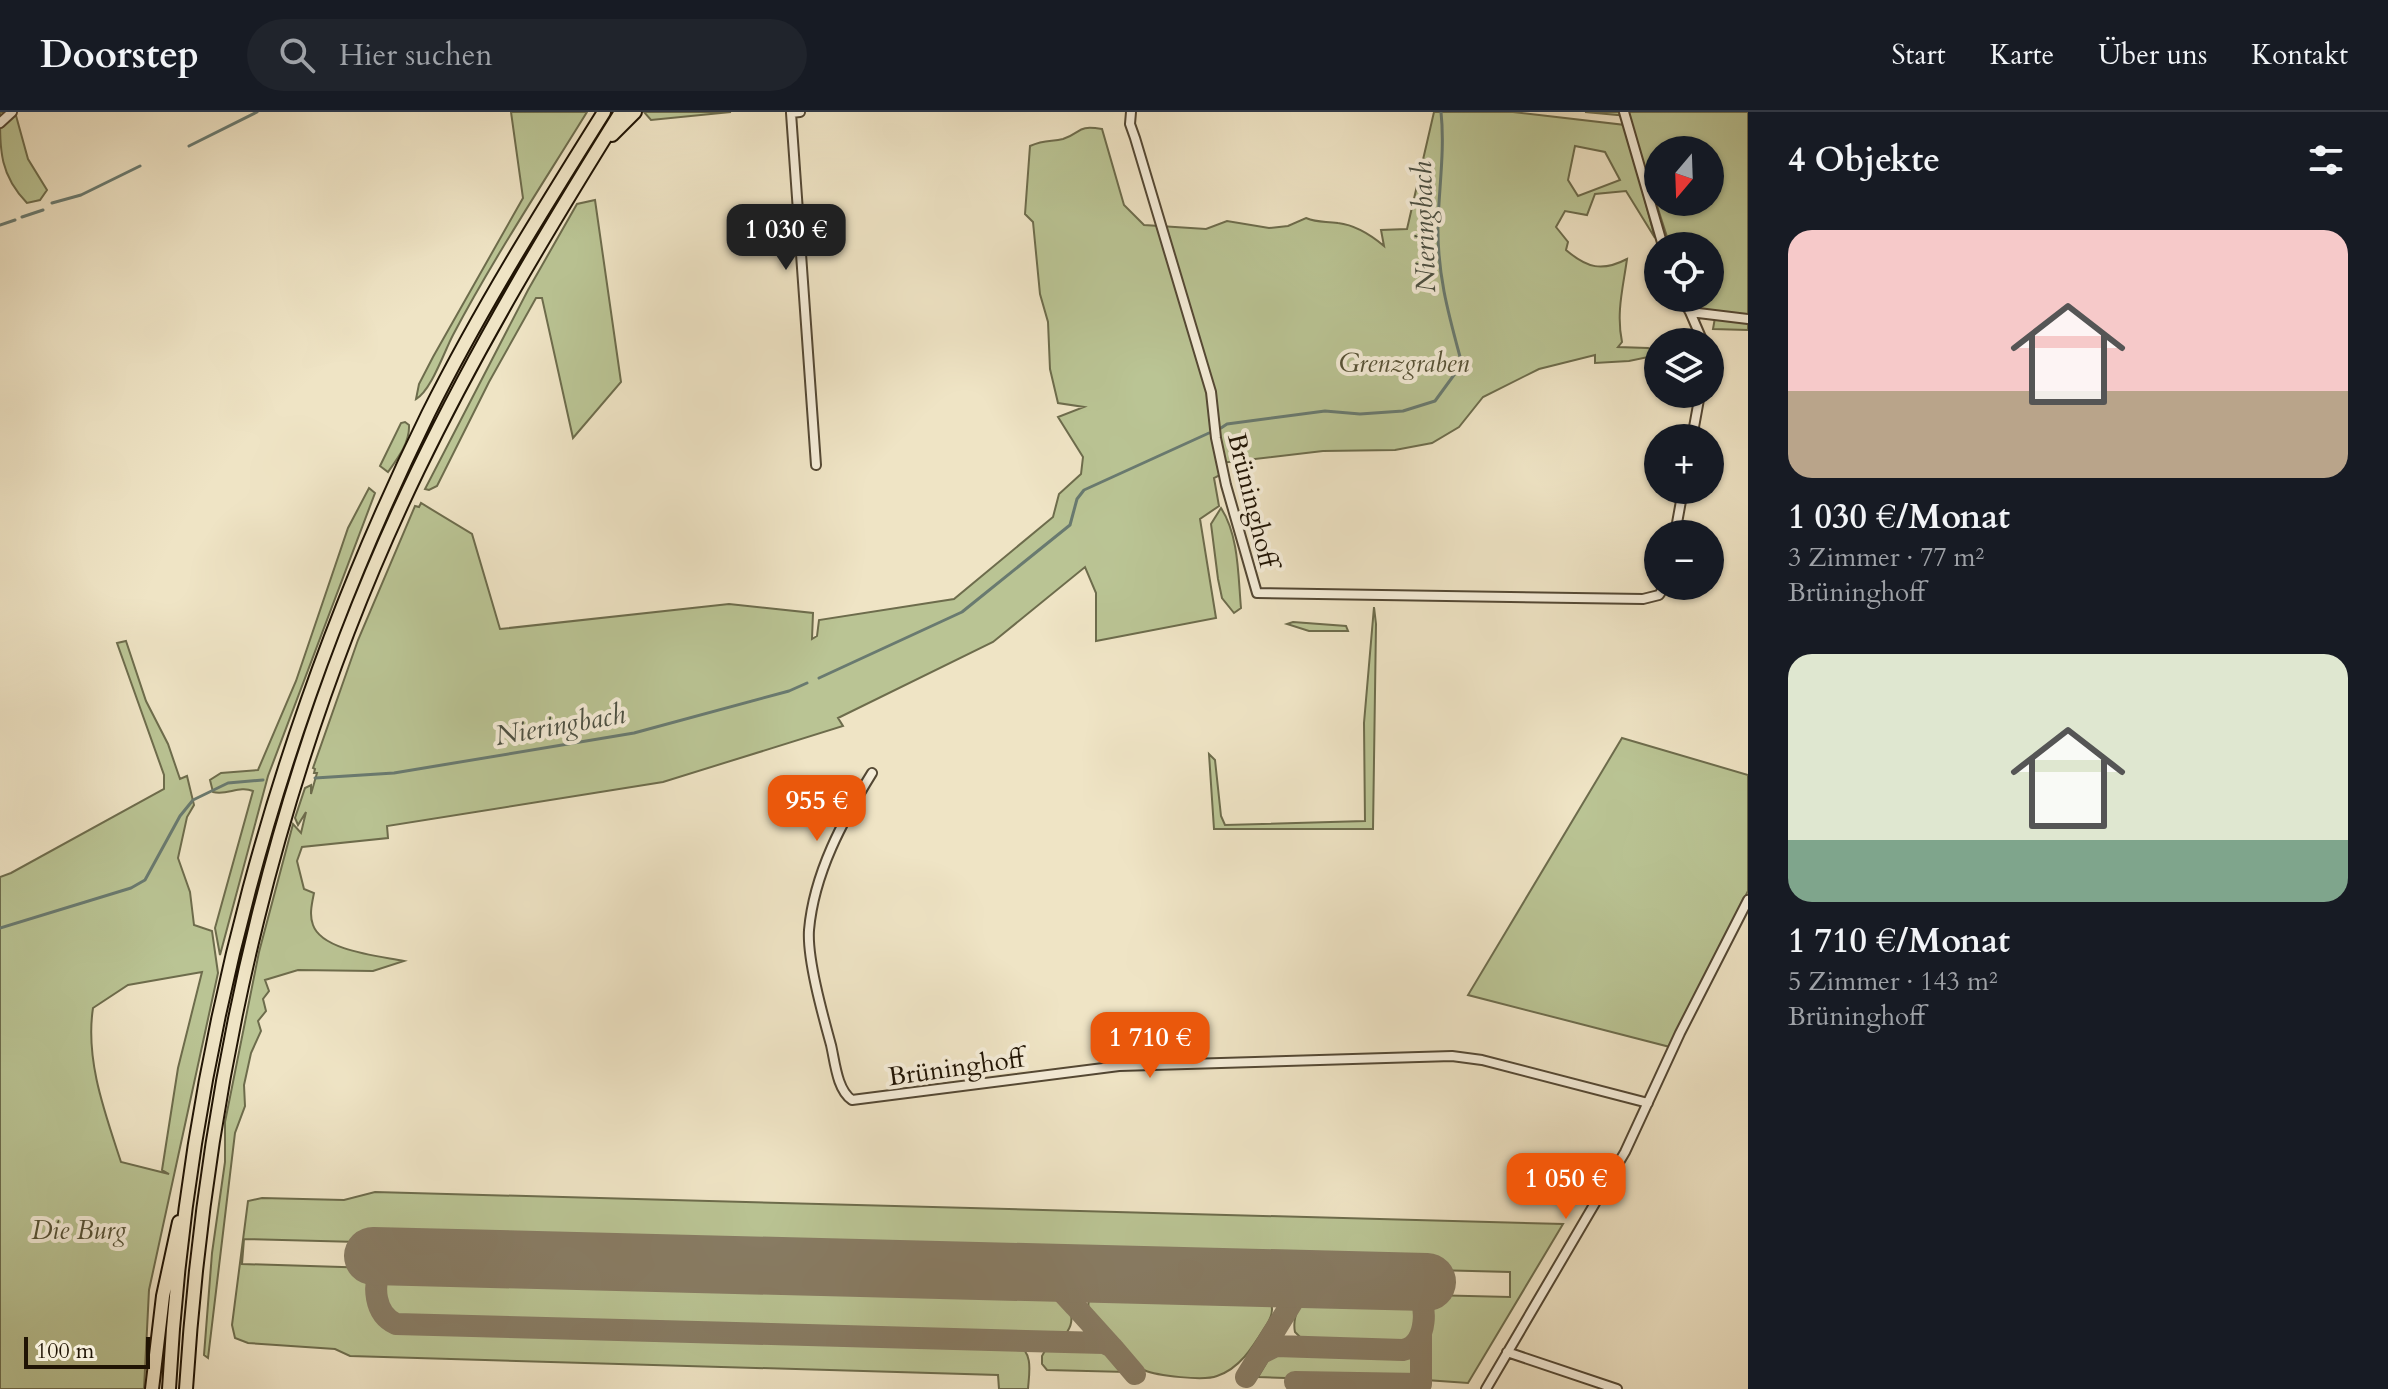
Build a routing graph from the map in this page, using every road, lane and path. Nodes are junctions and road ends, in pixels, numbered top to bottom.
1 (12, 112) edge
2 (597, 112) edge
3 (604, 112) edge
4 (621, 112) edge
5 (635, 112) edge
6 (800, 112) edge
7 (1131, 112) edge
8 (1624, 112) edge
9 (0, 123) edge
10 (590, 135) junction
11 (596, 152) junction
12 (1659, 232) edge
13 (1690, 312) joint
14 (1748, 319) edge
15 (1697, 328) edge
16 (816, 465) dead end
17 (1644, 599) edge
18 (872, 773) dead end
19 (1748, 900) edge
20 (1648, 1103) junction
21 (188, 1192) junction
22 (1507, 1352) junction
23 (152, 1389) edge
24 (169, 1389) edge
25 (186, 1389) edge
26 (1486, 1389) edge
27 (1617, 1389) edge

1 - 9 street
2 - 10 highway
3 - 10 highway
4 - 11 highway
5 - 11 highway
6 - 16 street
7 - 17 street, Brüninghoff
8 - 12 street
10 - 21 highway
11 - 25 highway
13 - 14 street
13 - 15 street
18 - 20 street, Brüninghoff
19 - 20 street
20 - 22 street
21 - 23 highway
21 - 24 highway
22 - 26 street
22 - 27 street

